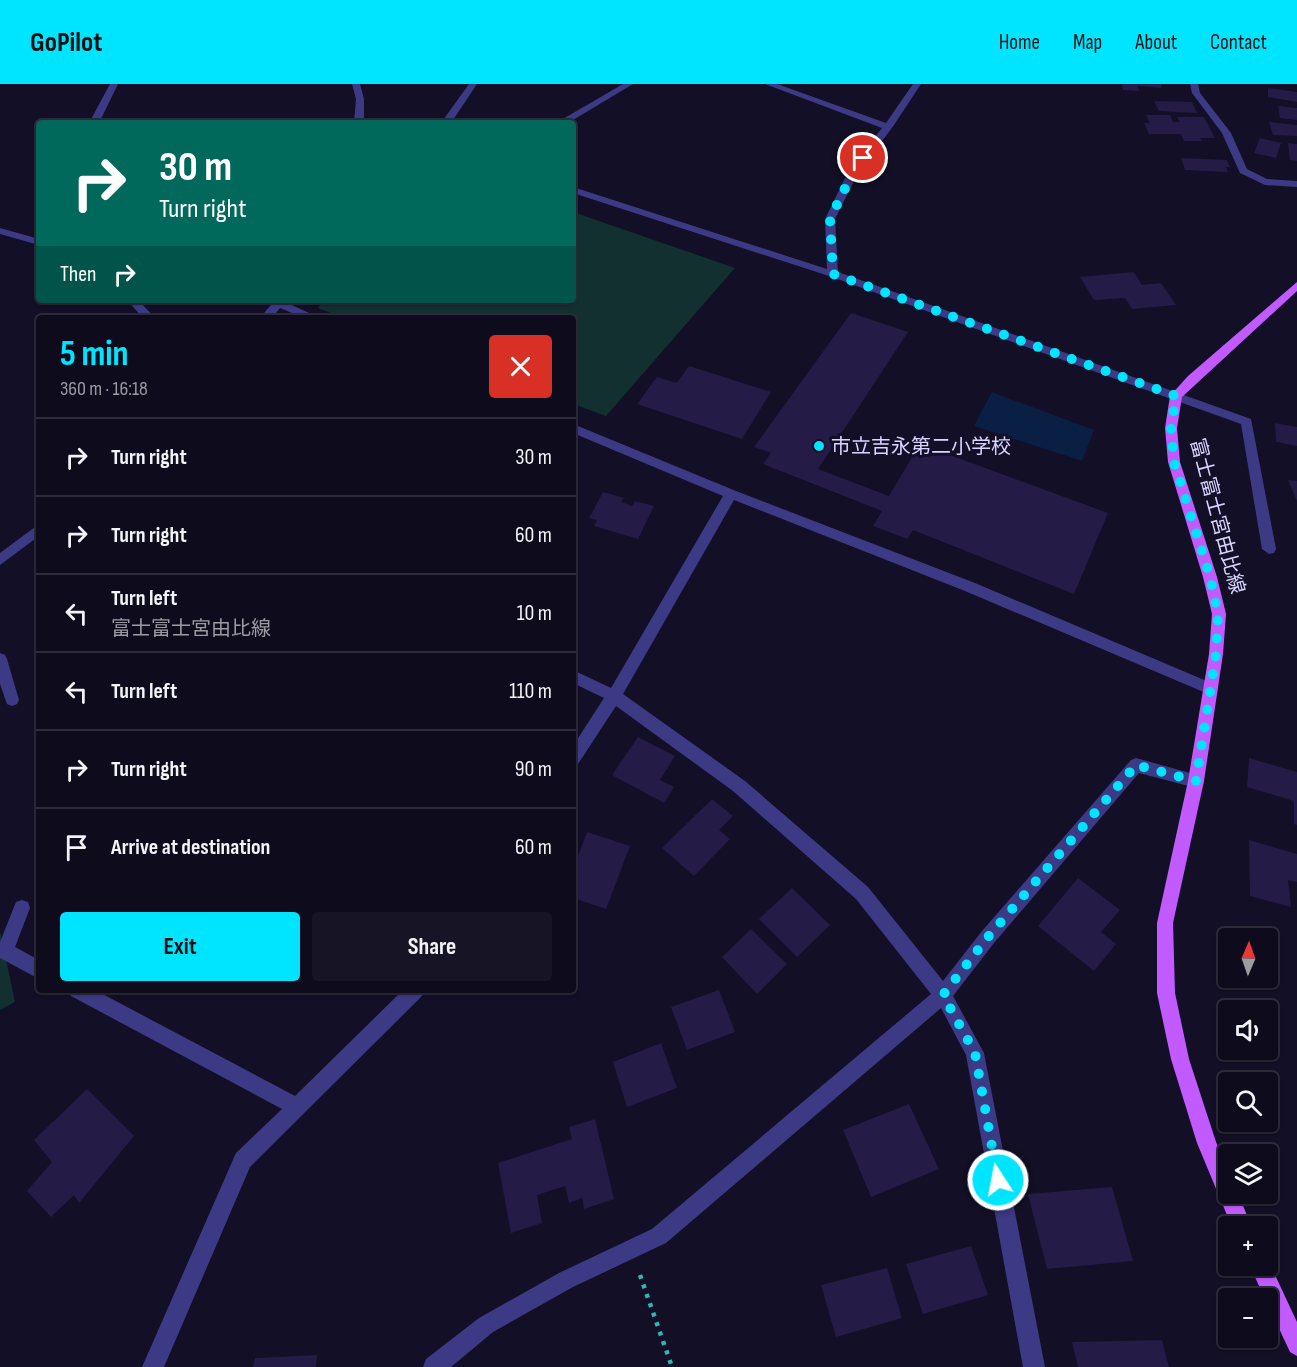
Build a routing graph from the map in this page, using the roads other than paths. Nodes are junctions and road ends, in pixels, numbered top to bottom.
1 (114, 84) edge
2 (356, 84) edge
3 (473, 84) edge
4 (629, 84) edge
5 (769, 84) edge
6 (917, 84) edge
7 (1194, 84) edge
8 (96, 120) edge
9 (359, 120) edge
10 (448, 120) edge
11 (566, 120) edge
12 (888, 127) junction
13 (1297, 184) edge
14 (576, 191) edge
15 (0, 231) edge
16 (36, 241) edge
17 (833, 274) junction
18 (1297, 285) edge
19 (135, 303) edge
20 (277, 303) edge
21 (283, 303) edge
22 (146, 315) edge
23 (268, 315) edge
24 (308, 315) edge
25 (1176, 396) junction
26 (576, 429) edge
27 (731, 494) junction
28 (36, 532) edge
29 (1269, 549) dead end
30 (0, 560) edge
31 (0, 659) edge
32 (576, 677) edge
33 (1211, 688) junction
34 (614, 696) junction
35 (12, 700) dead end
36 (576, 754) edge
37 (1196, 781) junction
38 (22, 908) dead end
39 (36, 968) edge
40 (83, 993) edge
41 (413, 993) edge
42 (943, 995) junction
43 (296, 1106) junction
44 (1237, 1216) edge
45 (1265, 1276) edge
46 (1297, 1345) edge
47 (153, 1367) edge
48 (434, 1367) edge
49 (1034, 1367) edge

1 - 8 street
2 - 9 street
3 - 10 street
4 - 11 street
5 - 12 street
6 - 12 street
7 - 13 street
12 - 17 street
14 - 17 street
15 - 16 street
17 - 25 street
18 - 25 main road
19 - 22 street
20 - 23 street
21 - 24 street
25 - 29 street
25 - 33 main road, 富士富士宮由比線
26 - 27 street
27 - 33 street
27 - 34 street
28 - 30 street
31 - 35 street
32 - 34 street
33 - 37 main road, 富士富士宮由比線
34 - 36 street
34 - 42 street
37 - 42 street
37 - 44 main road, 富士富士宮由比線
38 - 39 street
40 - 43 street
41 - 43 street
42 - 48 street
42 - 49 street
43 - 47 street
45 - 46 main road

